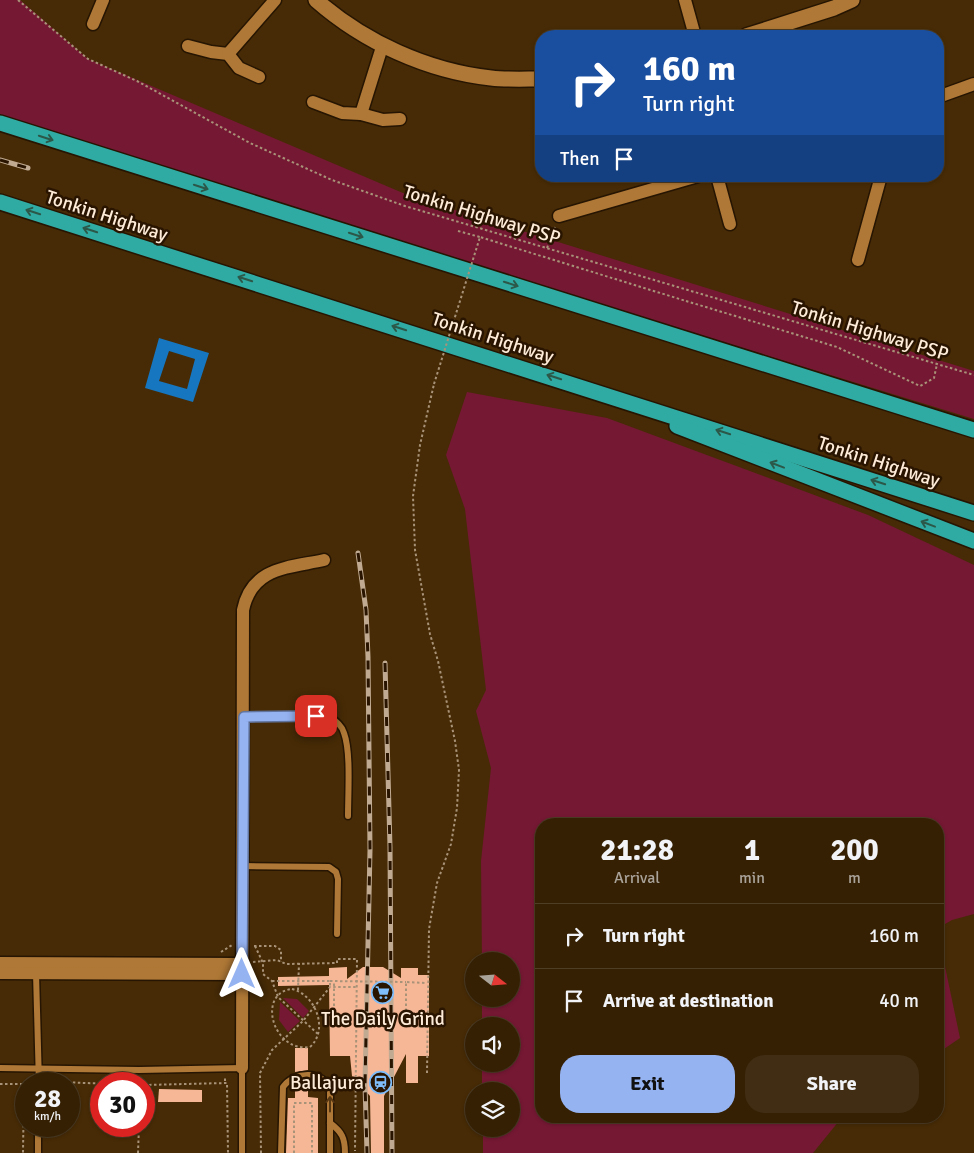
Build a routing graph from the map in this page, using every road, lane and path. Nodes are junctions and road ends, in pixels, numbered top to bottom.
1 (18, 0) edge
2 (103, 0) edge
3 (274, 0) edge
4 (316, 0) edge
5 (686, 0) edge
6 (852, 0) edge
7 (93, 24) dead end
8 (694, 30) edge
9 (766, 30) edge
10 (188, 46) dead end
11 (382, 47) junction
12 (228, 54) junction
13 (259, 77) dead end
14 (535, 79) edge
15 (974, 84) edge
16 (944, 95) edge
17 (313, 102) dead end
18 (361, 114) junction
19 (400, 119) dead end
20 (0, 123) edge
21 (677, 182) edge
22 (719, 182) edge
23 (879, 182) edge
24 (0, 202) edge
25 (559, 216) joint
26 (730, 224) dead end
27 (458, 231) dead end
28 (480, 237) junction
29 (547, 248) junction
30 (858, 260) dead end
31 (938, 364) junction
32 (974, 375) edge
33 (601, 392) junction
34 (974, 429) edge
35 (974, 513) edge
36 (974, 541) edge
37 (324, 560) dead end
38 (244, 717) junction
39 (348, 816) dead end
40 (243, 866) junction
41 (337, 934) dead end
42 (255, 946) dead end
43 (263, 962) junction
44 (0, 963) edge
45 (299, 963) junction
46 (36, 969) junction
47 (242, 969) junction
48 (0, 973) edge
49 (298, 981) junction
50 (330, 981) junction
51 (272, 982) junction
52 (334, 982) junction
53 (406, 982) junction
54 (427, 983) junction
55 (357, 986) junction
56 (330, 987) junction
57 (298, 990) junction
58 (278, 997) junction
59 (314, 1008) junction
60 (303, 1021) junction
61 (334, 1026) dead end
62 (427, 1026) junction
63 (319, 1035) junction
64 (284, 1040) junction
65 (0, 1068) edge
66 (39, 1068) junction
67 (242, 1068) junction
68 (225, 1069) junction
69 (39, 1072) edge
70 (426, 1073) dead end
71 (225, 1082) junction
72 (0, 1084) edge
73 (155, 1084) edge
74 (330, 1123) junction
75 (38, 1137) edge
76 (139, 1137) edge
77 (23, 1153) edge
78 (38, 1153) edge
79 (138, 1153) edge
80 (228, 1153) edge
81 (242, 1153) edge
82 (261, 1153) edge
83 (281, 1153) edge
84 (294, 1153) edge
85 (312, 1153) edge
86 (330, 1153) edge
87 (345, 1153) edge
88 (355, 1153) edge

1 - 29 path, Tonkin Highway PSP
2 - 7 street
3 - 12 street
4 - 11 street
5 - 8 street
6 - 9 street
10 - 12 street
11 - 14 street
11 - 18 street
12 - 13 street
15 - 16 street
17 - 18 street
18 - 19 street
20 -> 34 highway
21 - 25 street
22 - 26 street
23 - 30 street
33 -> 24 highway, Tonkin Highway
25 - 29 path
27 - 28 path
28 - 31 path, bridge
28 - 54 path, bridge
29 - 31 path, Tonkin Highway PSP
31 - 32 path, Tonkin Highway PSP
35 -> 33 highway, Tonkin Highway
36 -> 33 highway
37 - 38 street
38 - 39 lane
38 - 40 street
40 - 41 lane
40 - 47 street
42 - 43 path
43 - 45 path
43 - 47 path
43 - 51 path
44 - 46 street
45 - 49 path
45 - 55 path
46 - 47 street
46 - 48 street
46 - 66 lane
47 - 67 street
49 - 50 path
49 - 51 path
49 - 57 path
50 - 52 path, bridge
50 - 56 path
51 - 58 path
52 - 53 path, bridge
52 - 61 path
53 - 54 path
53 - 62 path
54 - 62 path
55 - 56 path
55 - 88 path
56 - 59 path
57 - 58 path
57 - 59 path
58 - 60 path
58 - 64 path
59 - 60 path
59 - 63 path
60 - 63 path
60 - 64 path
62 - 70 path
63 - 64 path
64 - 82 path
65 - 66 lane
66 - 68 lane
66 - 69 lane
67 - 68 lane
67 - 81 lane
68 - 71 path
71 - 73 path
71 - 80 path
72 - 77 path
74 -> 83 lane
74 - 86 lane
74 - 87 lane
75 - 78 lane
76 - 79 path
84 - 85 path

